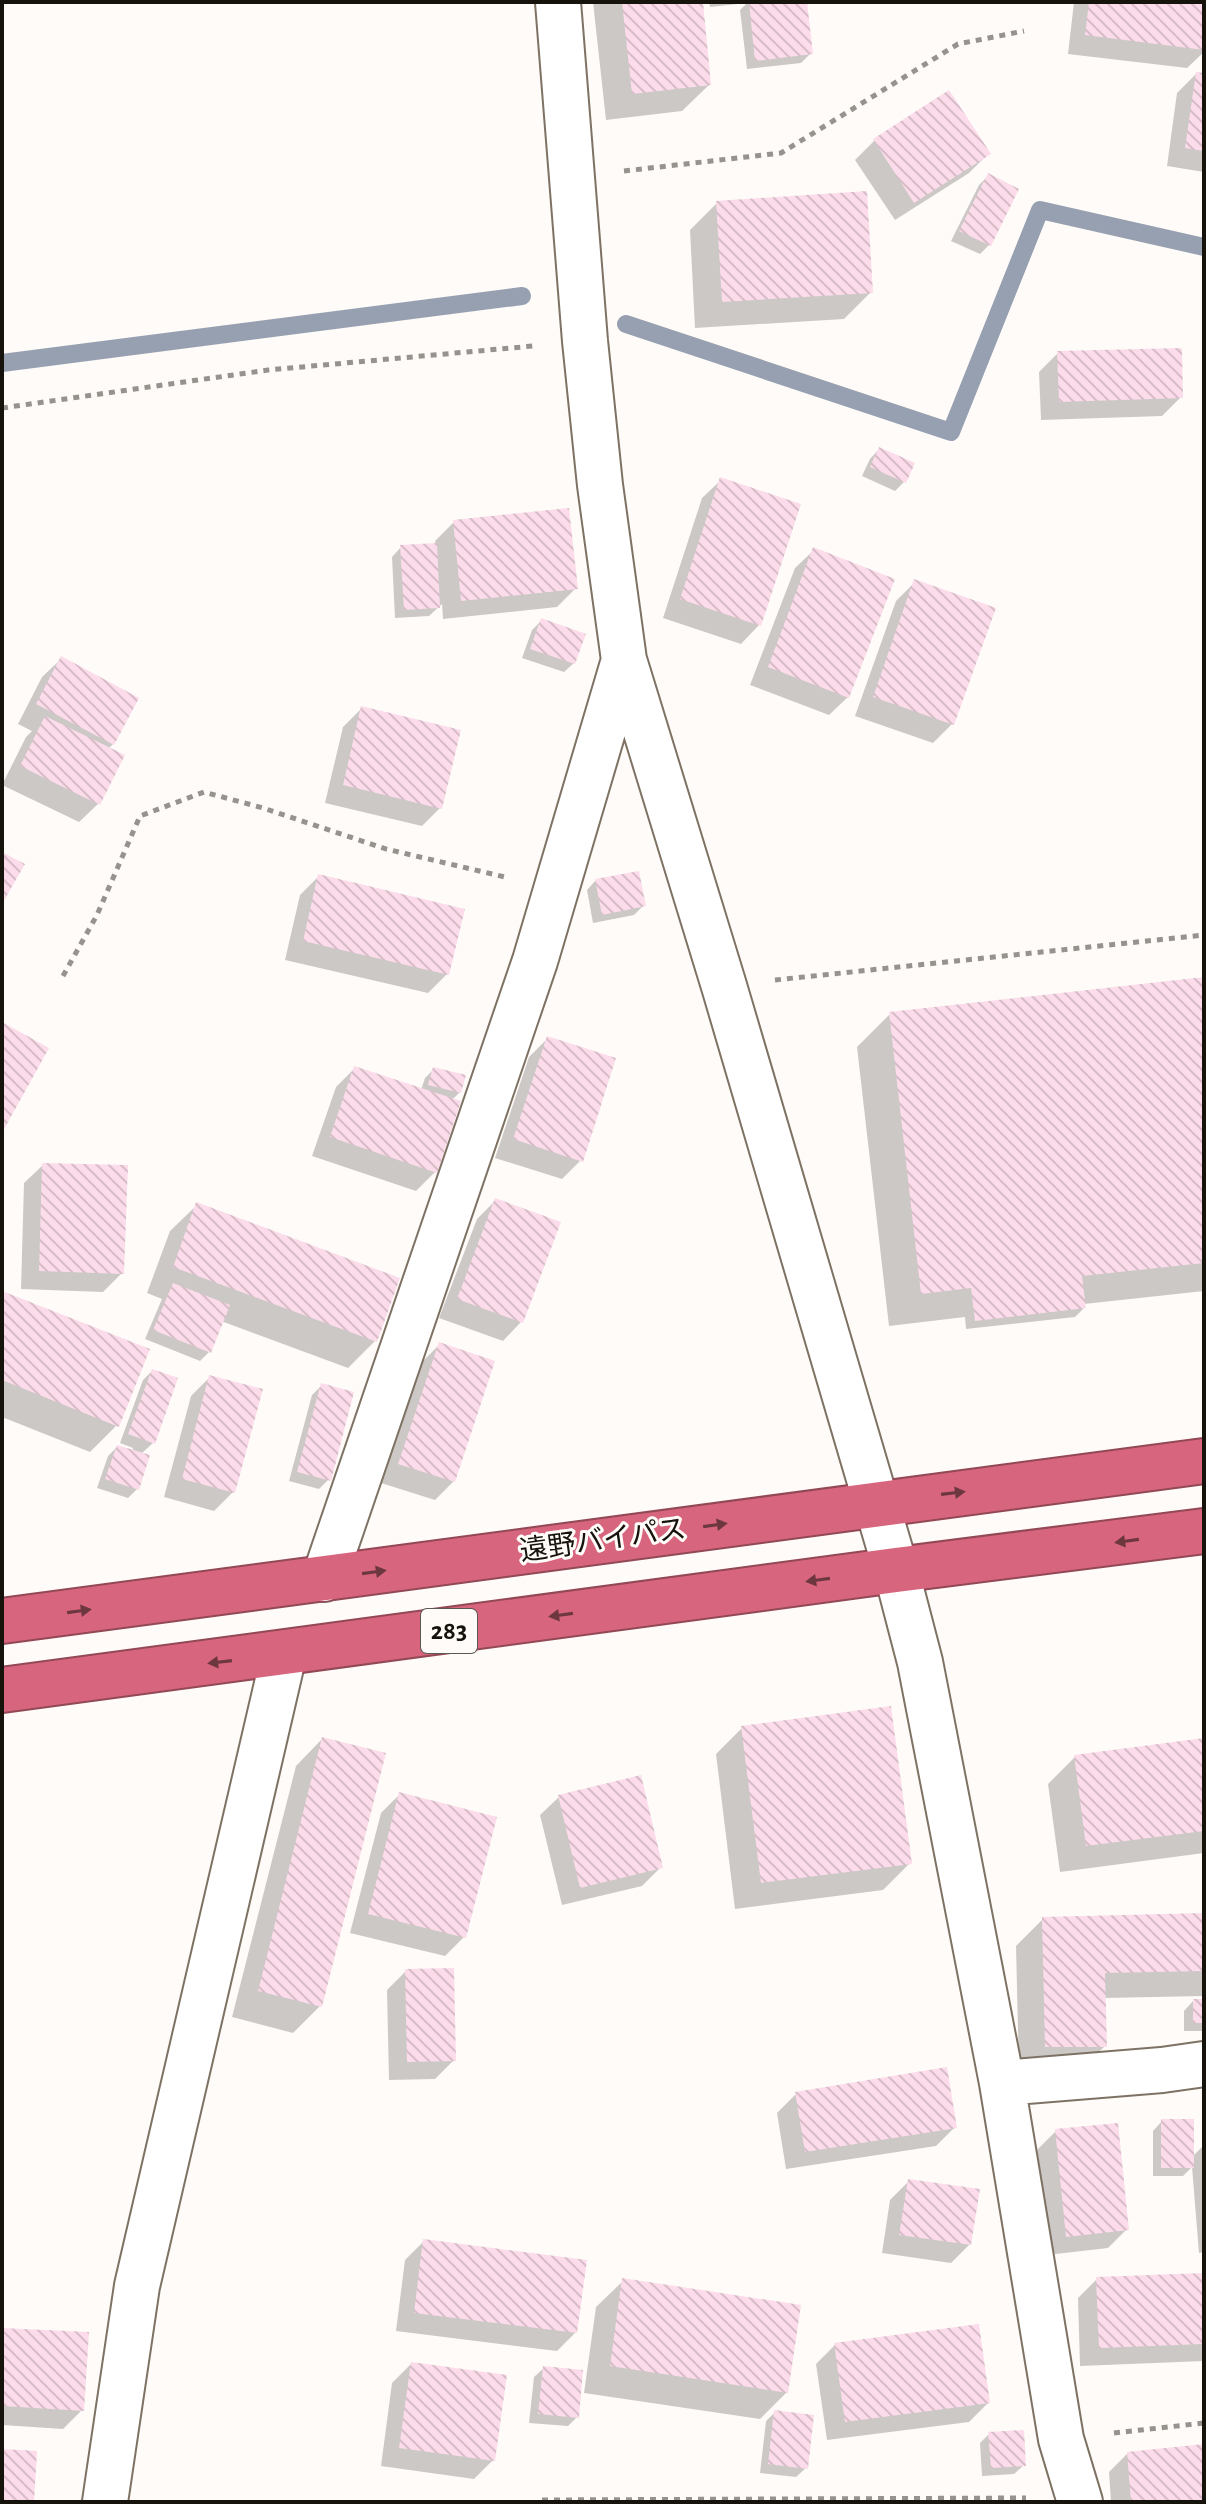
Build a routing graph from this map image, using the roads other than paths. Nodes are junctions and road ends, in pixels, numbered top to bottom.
1 (558, 2) edge
2 (624, 660) junction
3 (1204, 1461) edge
4 (876, 1503) junction
5 (1204, 1531) edge
6 (896, 1570) junction
7 (324, 1579) junction
8 (2, 1621) edge
9 (284, 1654) junction
10 (2, 1690) edge
11 (1204, 2064) edge
12 (1002, 2083) junction
13 (1079, 2500) edge
14 (105, 2502) edge

1 - 2 street
2 - 4 street
2 - 7 street
4 -> 3 highway, 遠野バイパス
4 - 6 street
7 -> 4 highway, 遠野バイパス
5 -> 6 highway, 283
6 -> 9 highway, 283
6 - 12 street
8 -> 7 highway, 遠野バイパス
9 -> 10 highway, 283
9 - 14 street
11 - 12 street
12 - 13 street

